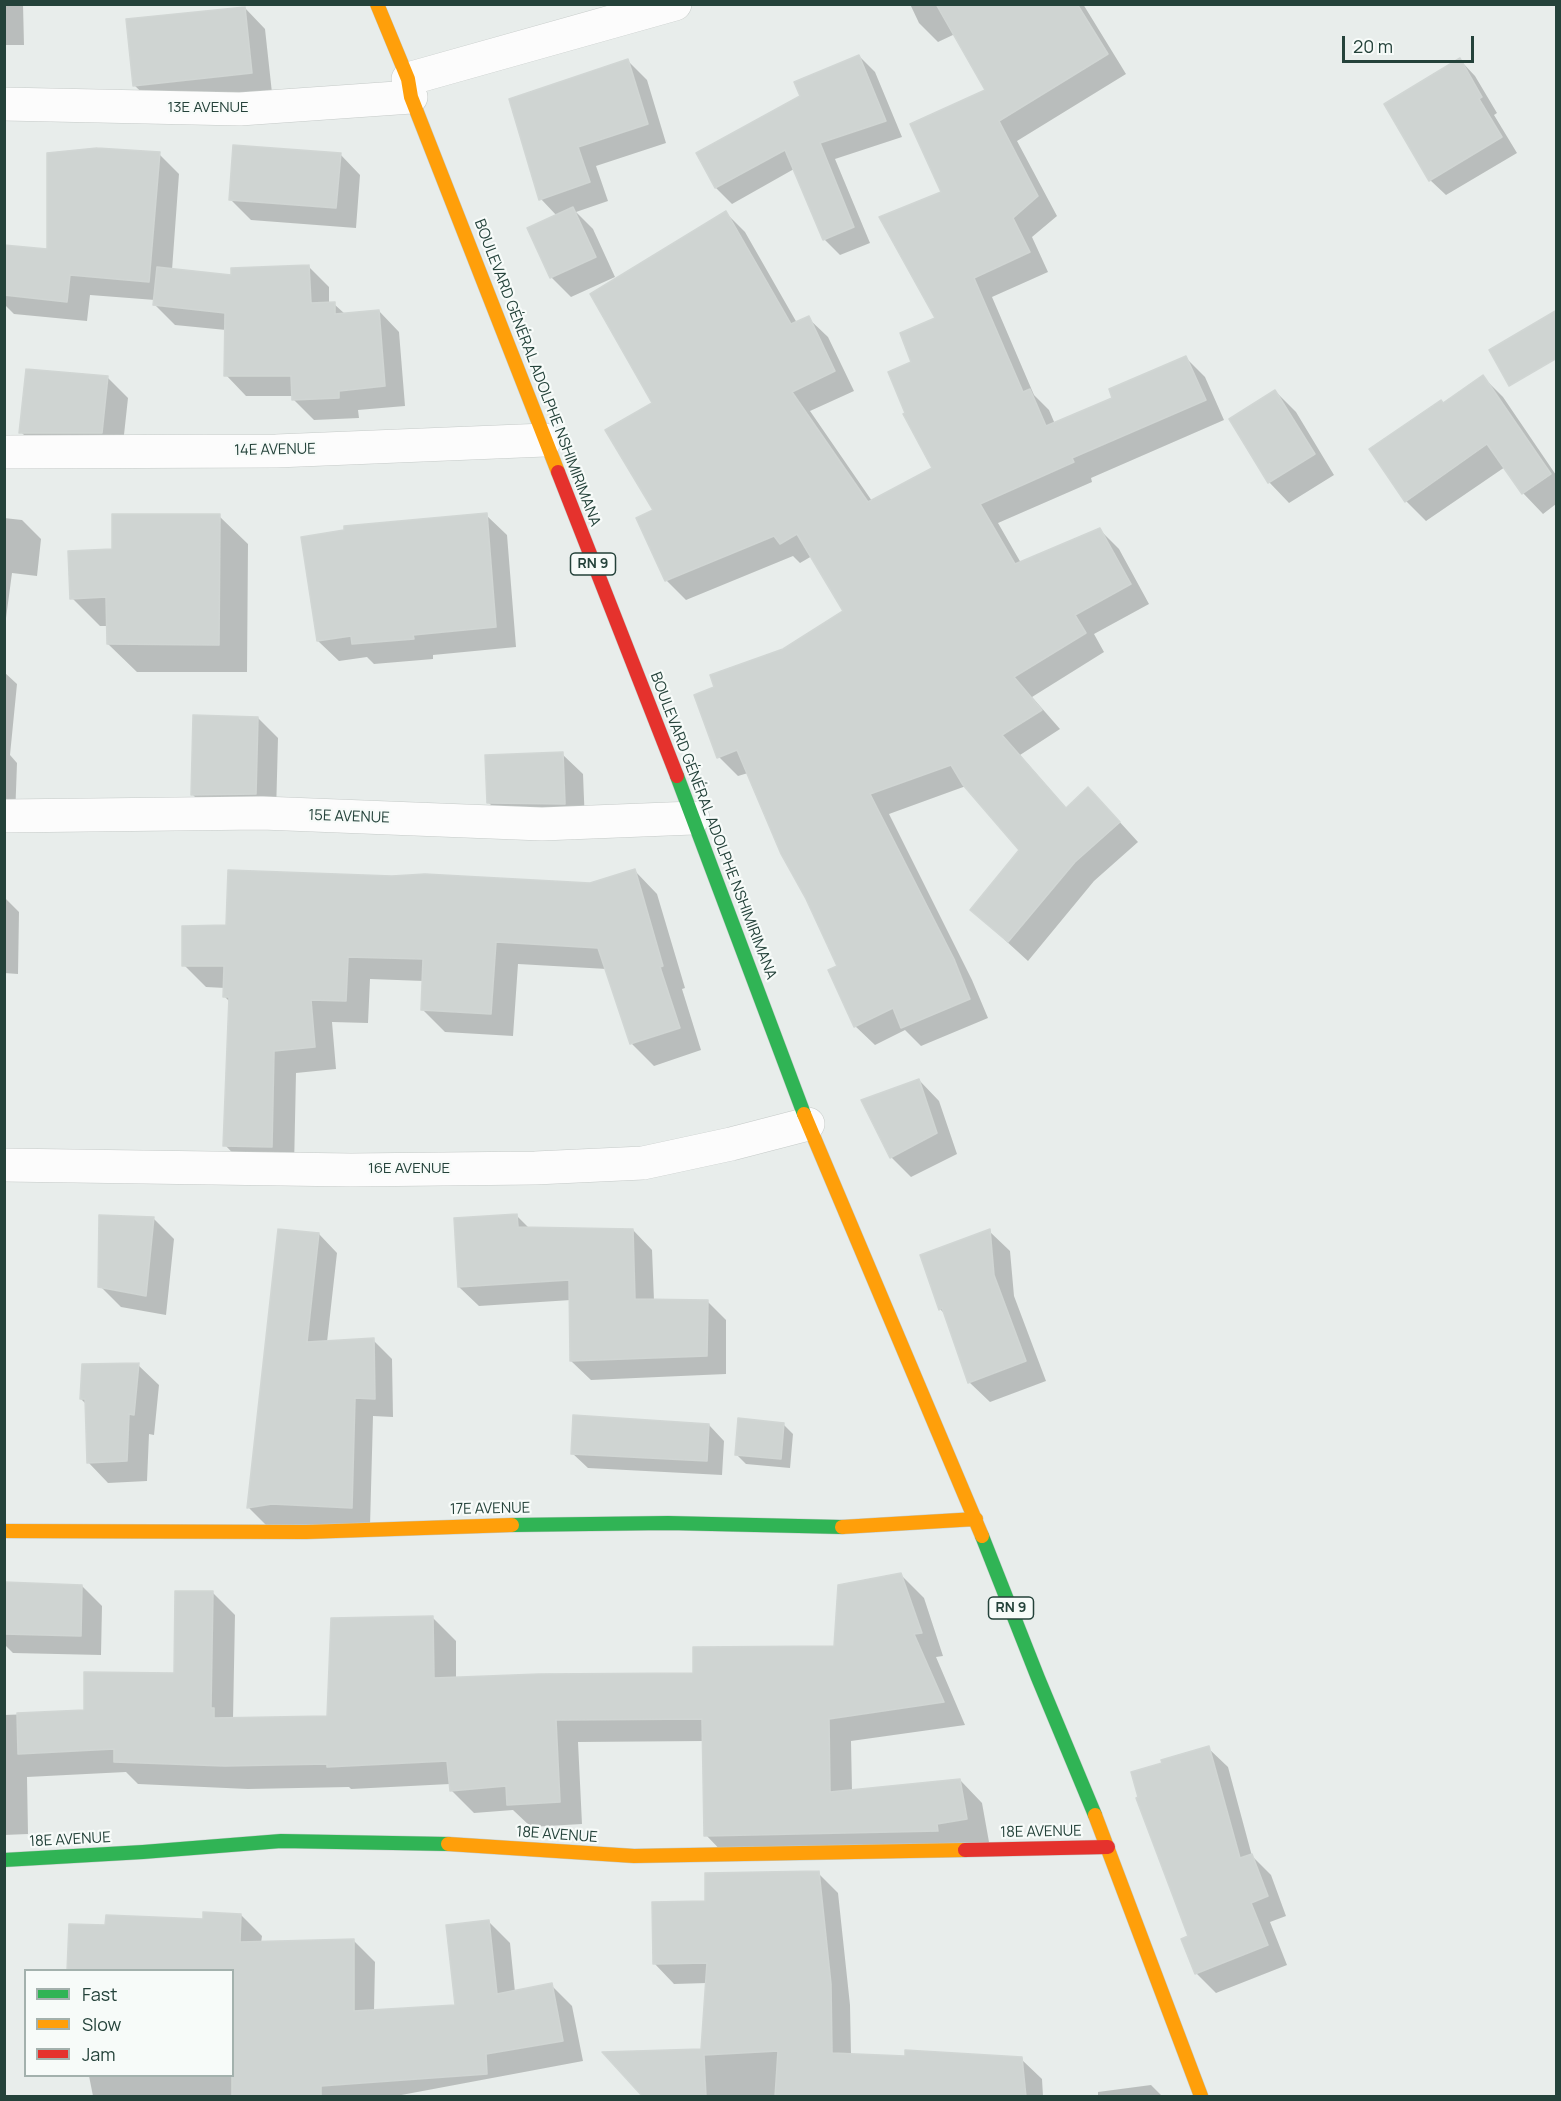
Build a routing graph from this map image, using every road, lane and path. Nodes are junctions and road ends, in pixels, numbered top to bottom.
1 (377, 4) edge
2 (675, 4) edge
3 (410, 88) junction
4 (4, 104) edge
5 (545, 440) junction
6 (4, 452) edge
7 (4, 816) edge
8 (693, 818) junction
9 (808, 1124) junction
10 (4, 1165) edge
11 (976, 1519) junction
12 (4, 1531) edge
13 (1108, 1847) junction
14 (4, 1860) edge
15 (1202, 2097) edge

1 - 3 main road, BOULEVARD GÉNÉRAL ADOLPHE NSHIMIRIMANA / RN 9
2 - 3 street, 13E AVENUE
3 - 4 street, 13E AVENUE
3 - 5 main road, BOULEVARD GÉNÉRAL ADOLPHE NSHIMIRIMANA / RN 9
5 - 6 street, 14E AVENUE
5 - 8 main road, BOULEVARD GÉNÉRAL ADOLPHE NSHIMIRIMANA / RN 9
7 - 8 street, 15E AVENUE
8 - 9 main road, BOULEVARD GÉNÉRAL ADOLPHE NSHIMIRIMANA / RN 9
9 - 10 street, 16E AVENUE
9 - 11 main road, RN 9
11 - 12 main road, 17E AVENUE
11 - 13 main road, RN 9
13 - 14 main road, 18E AVENUE
13 - 15 main road, RN 9

